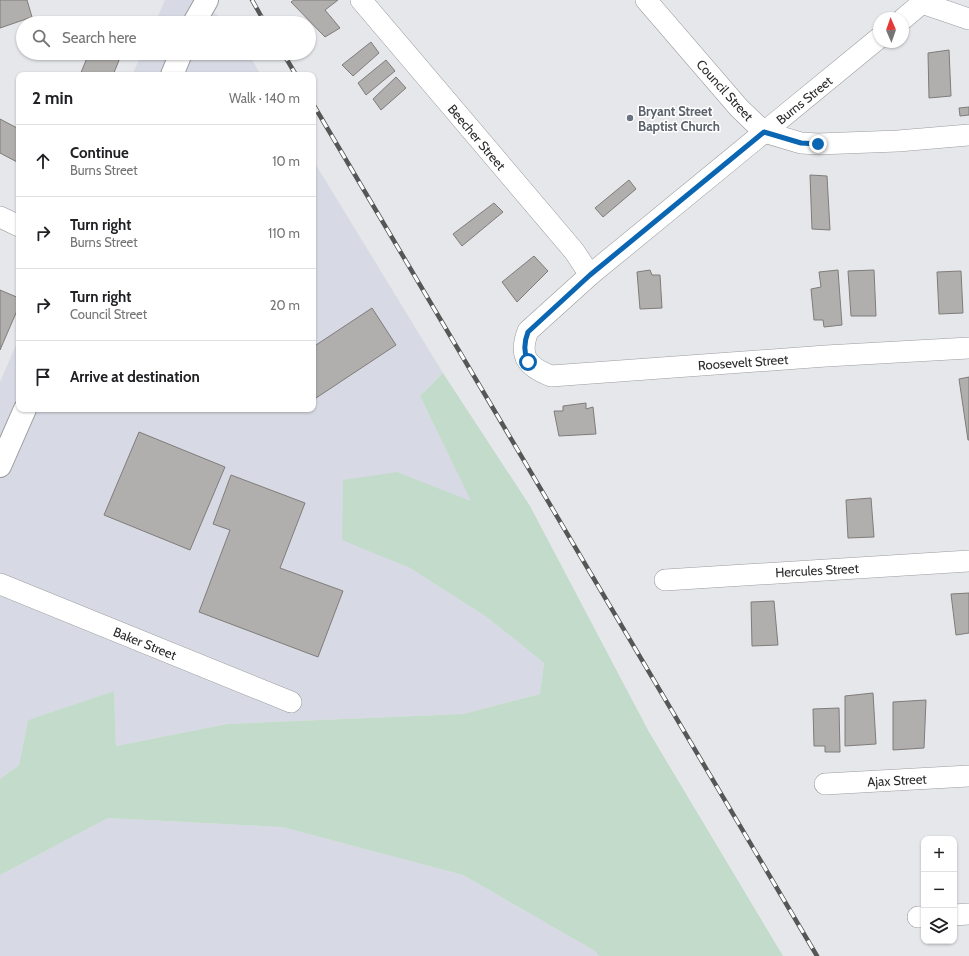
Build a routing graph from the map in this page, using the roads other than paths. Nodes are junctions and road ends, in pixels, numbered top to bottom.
1 (207, 0) edge
2 (361, 0) edge
3 (646, 0) edge
4 (921, 1) edge
5 (909, 12) edge
6 (198, 16) edge
7 (969, 19) edge
8 (873, 43) edge
9 (178, 60) edge
10 (173, 72) edge
11 (764, 132) junction
12 (969, 134) edge
13 (0, 217) edge
14 (16, 225) edge
15 (590, 275) junction
16 (969, 348) edge
17 (525, 356) joint
18 (24, 412) edge
19 (0, 466) edge
20 (969, 561) edge
21 (665, 580) dead end
22 (0, 584) edge
23 (291, 702) dead end
24 (969, 776) edge
25 (825, 784) dead end
26 (969, 914) edge
27 (957, 915) edge

1 - 6 street
2 - 15 street, Beecher Street
3 - 11 street, Council Street
4 - 5 street
4 - 7 street
8 - 11 street, Burns Street
9 - 10 street
11 - 12 street, Council Street
11 - 15 street, Burns Street
13 - 14 street
15 - 17 street, Burns Street
16 - 17 street, Roosevelt Street
18 - 19 street
20 - 21 street, Hercules Street
22 - 23 street, Baker Street
24 - 25 street, Ajax Street
26 - 27 street

